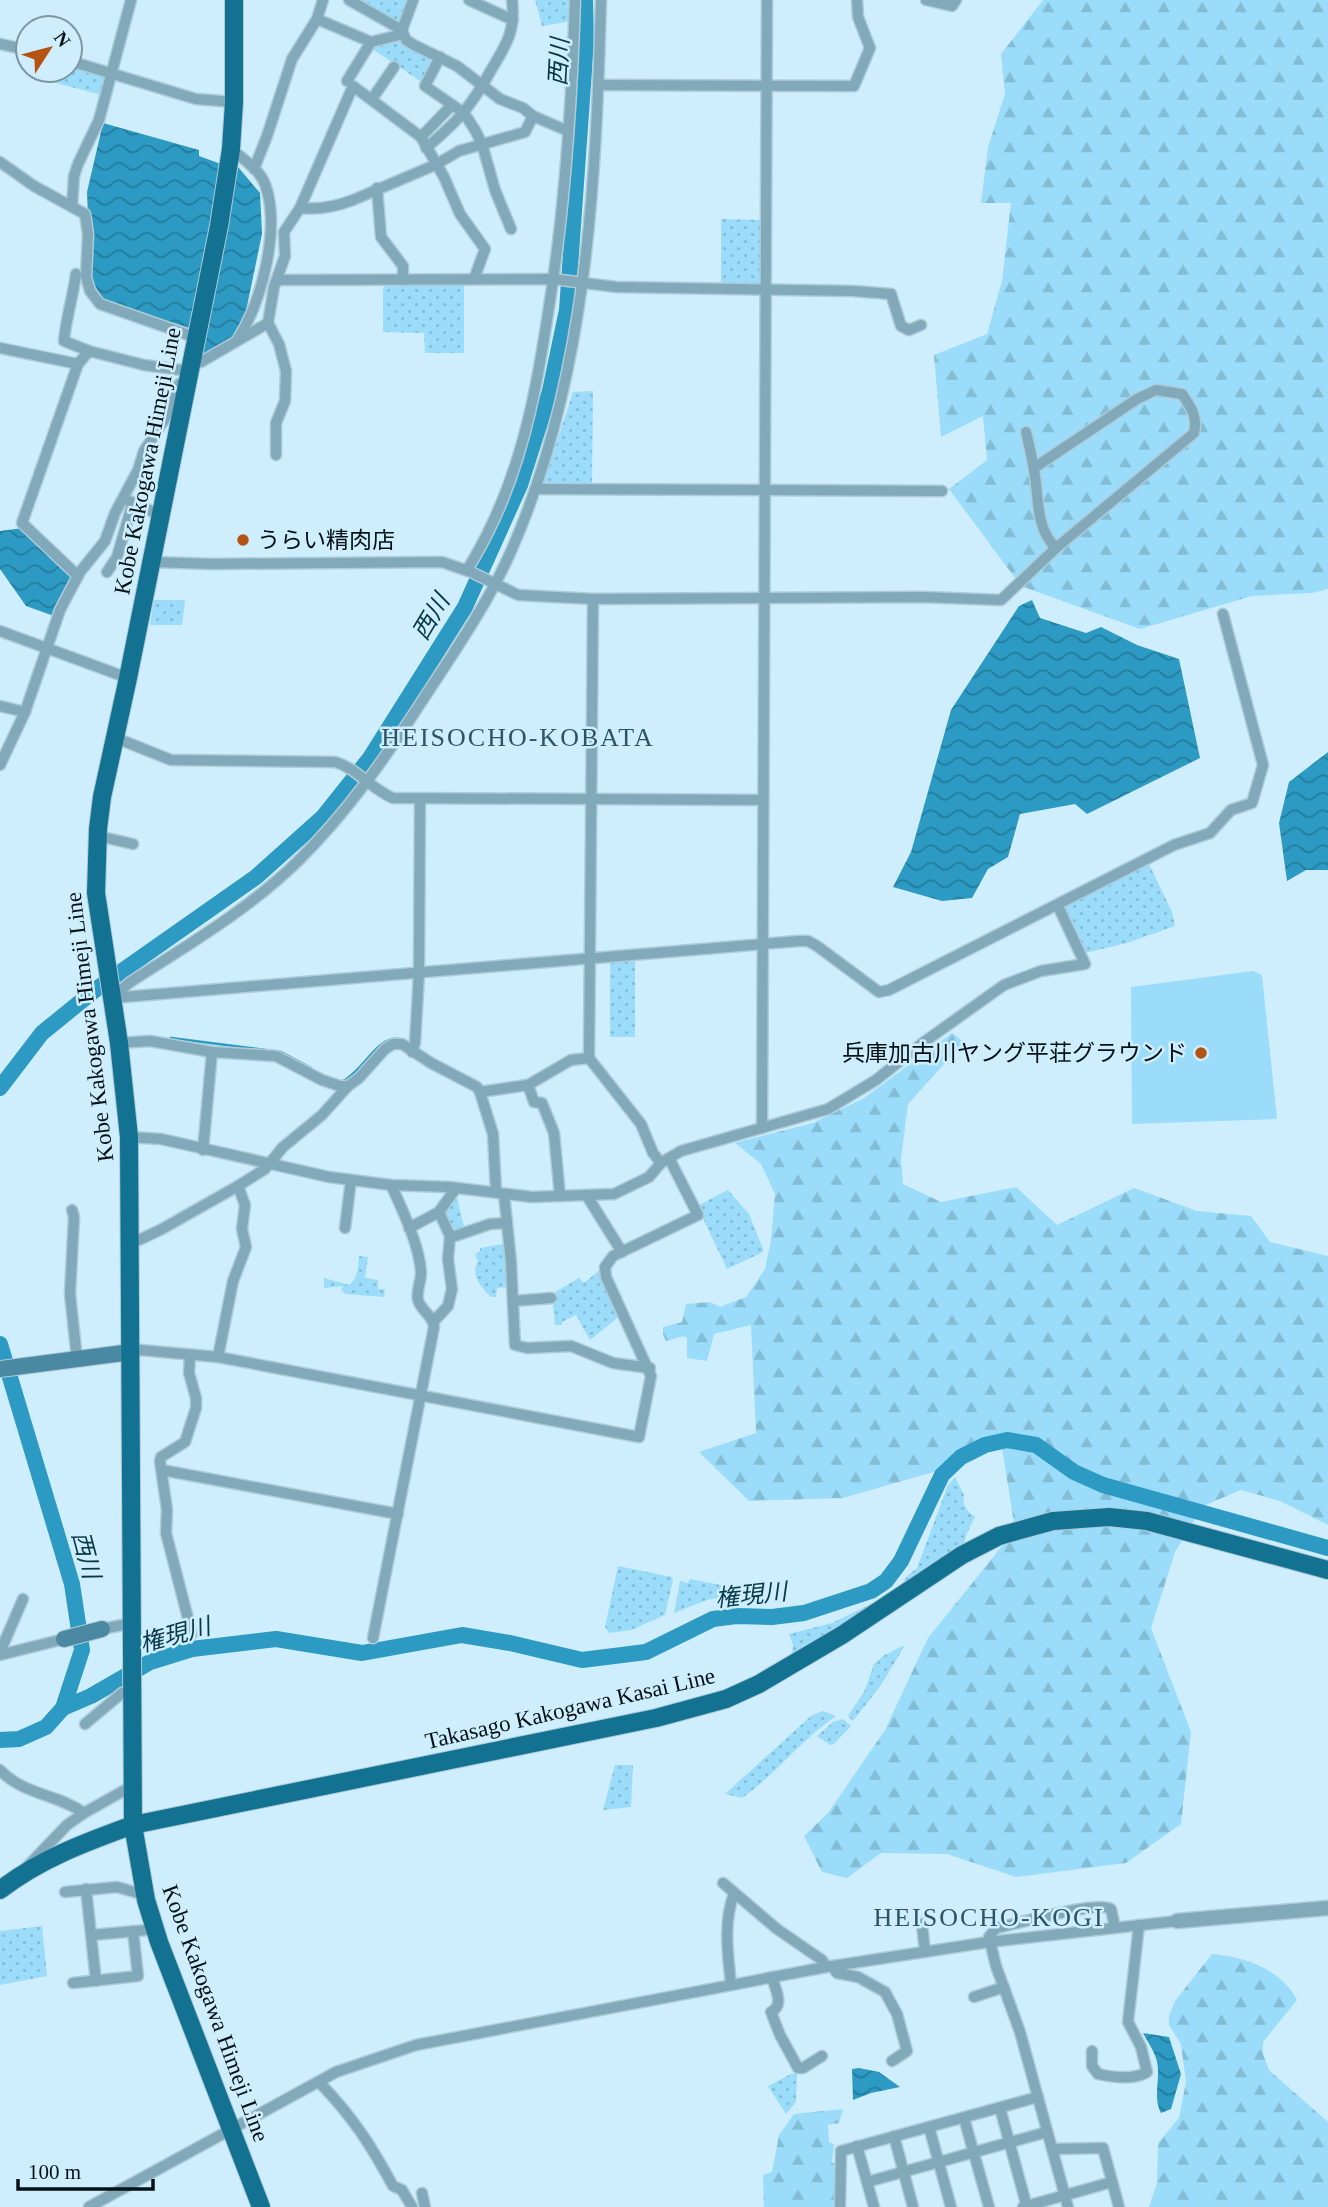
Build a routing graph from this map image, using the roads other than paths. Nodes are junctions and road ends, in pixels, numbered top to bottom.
1 (131, 0) edge
2 (234, 0) edge
3 (323, 0) edge
4 (349, 0) edge
5 (413, 0) edge
6 (469, 0) edge
7 (512, 0) edge
8 (575, 0) edge
9 (601, 0) edge
10 (767, 0) edge
11 (857, 0) edge
12 (926, 0) edge
13 (956, 0) edge
14 (317, 19) junction
15 (513, 20) junction
16 (403, 32) junction
17 (371, 42) junction
18 (440, 57) junction
19 (84, 65) edge
20 (394, 67) dead end
21 (111, 74) junction
22 (347, 81) dead end
23 (598, 85) junction
24 (483, 86) junction
25 (767, 86) junction
26 (372, 99) junction
27 (234, 102) junction
28 (452, 105) junction
29 (464, 113) junction
30 (533, 116) junction
31 (568, 131) junction
32 (423, 143) junction
33 (482, 144) junction
34 (231, 149) junction
35 (0, 162) edge
36 (435, 165) junction
37 (254, 169) junction
38 (377, 188) junction
39 (72, 206) junction
40 (300, 208) junction
41 (511, 229) dead end
42 (76, 274) dead end
43 (474, 279) junction
44 (553, 279) junction
45 (278, 280) junction
46 (403, 280) junction
47 (583, 284) junction
48 (766, 288) junction
49 (268, 323) junction
50 (921, 325) dead end
51 (197, 338) junction
52 (236, 342) junction
53 (0, 348) edge
54 (89, 351) junction
55 (78, 364) junction
56 (187, 367) junction
57 (1026, 432) dead end
58 (276, 454) dead end
59 (1034, 468) junction
60 (536, 489) junction
61 (765, 490) junction
62 (942, 491) dead end
63 (128, 501) junction
64 (161, 517) junction
65 (1056, 548) junction
66 (152, 562) junction
67 (469, 571) junction
68 (107, 572) dead end
69 (78, 576) junction
70 (494, 584) junction
71 (763, 598) junction
72 (593, 599) junction
73 (1223, 614) dead end
74 (0, 631) edge
75 (47, 648) junction
76 (128, 678) junction
77 (0, 706) edge
78 (25, 712) junction
79 (116, 738) junction
80 (0, 765) edge
81 (368, 783) junction
82 (420, 799) junction
83 (593, 799) junction
84 (763, 800) junction
85 (98, 836) junction
86 (133, 844) dead end
87 (1058, 906) junction
88 (762, 944) junction
89 (590, 958) junction
90 (419, 973) junction
91 (111, 995) junction
92 (119, 1043) junction
93 (212, 1052) junction
94 (412, 1052) junction
95 (589, 1058) junction
96 (528, 1085) junction
97 (348, 1086) junction
98 (480, 1093) junction
99 (762, 1128) junction
100 (129, 1137) junction
101 (203, 1150) junction
102 (665, 1160) junction
103 (269, 1164) junction
104 (351, 1180) junction
105 (391, 1185) junction
106 (238, 1186) junction
107 (456, 1188) junction
108 (500, 1193) junction
109 (560, 1196) junction
110 (587, 1196) junction
111 (72, 1210) dead end
112 (439, 1212) junction
113 (506, 1223) junction
114 (345, 1228) dead end
115 (409, 1228) junction
116 (450, 1236) junction
117 (131, 1241) junction
118 (622, 1252) junction
119 (551, 1298) dead end
120 (513, 1301) junction
121 (434, 1321) junction
122 (131, 1352) junction
123 (190, 1355) junction
124 (218, 1357) junction
125 (77, 1359) junction
126 (8, 1368) edge
127 (650, 1368) junction
128 (421, 1396) junction
129 (162, 1471) junction
130 (398, 1514) junction
131 (1328, 1570) edge
132 (23, 1600) dead end
133 (133, 1623) junction
134 (100, 1629) joint
135 (192, 1634) dead end
136 (373, 1638) dead end
137 (66, 1639) joint
138 (0, 1653) edge
139 (133, 1689) junction
140 (85, 1724) dead end
141 (0, 1770) edge
142 (132, 1786) junction
143 (84, 1813) junction
144 (134, 1825) junction
145 (21, 1874) junction
146 (723, 1883) dead end
147 (86, 1889) junction
148 (0, 1891) edge
149 (65, 1892) dead end
150 (734, 1894) junction
151 (145, 1895) junction
152 (1328, 1908) edge
153 (1177, 1921) joint
154 (922, 1924) dead end
155 (1139, 1925) junction
156 (1115, 1928) junction
157 (147, 1930) dead end
158 (133, 1931) junction
159 (92, 1935) junction
160 (989, 1942) junction
161 (925, 1952) junction
162 (829, 1966) junction
163 (772, 1977) junction
164 (96, 1980) junction
165 (73, 1983) dead end
166 (731, 1985) junction
167 (1004, 1987) junction
168 (974, 1997) dead end
169 (1091, 2050) dead end
170 (822, 2056) dead end
171 (892, 2061) dead end
172 (320, 2082) junction
173 (1038, 2097) junction
174 (1000, 2108) junction
175 (964, 2118) junction
176 (929, 2127) junction
177 (231, 2131) junction
178 (1047, 2132) junction
179 (894, 2136) junction
180 (1010, 2143) junction
181 (857, 2146) junction
182 (1052, 2149) junction
183 (975, 2153) junction
184 (938, 2162) junction
185 (903, 2172) junction
186 (867, 2182) junction
187 (1112, 2182) junction
188 (422, 2193) dead end
189 (1066, 2201) edge
190 (89, 2207) edge
191 (261, 2207) edge
192 (412, 2207) edge
193 (425, 2207) edge
194 (840, 2207) edge
195 (874, 2207) edge
196 (913, 2207) edge
197 (951, 2207) edge
198 (989, 2207) edge
199 (1025, 2207) edge
200 (1119, 2207) edge

1 - 21 street
2 - 27 main road, Kobe Kakogawa Himeji Line
3 - 14 street
4 - 16 street
5 - 16 street
6 - 15 street
7 - 15 street
8 - 31 street
9 - 23 street
10 - 25 street
11 - 25 street
12 - 13 street
14 - 17 street
14 - 37 street
15 - 24 street
16 - 17 street
16 - 18 street
17 - 22 street
18 - 24 street
18 - 28 street
19 - 21 street
20 - 26 street
21 - 27 street
21 - 39 street
23 - 25 street
23 - 47 street
24 - 29 street
24 - 30 street
25 - 48 street
26 - 32 street
26 - 40 street
27 - 34 main road, Kobe Kakogawa Himeji Line
28 - 29 street
28 - 32 street
29 - 32 street
29 - 33 street
30 - 31 street
30 - 33 street
31 - 44 street
32 - 36 street
33 - 36 street
33 - 41 street
34 - 37 street
34 - 51 main road, Kobe Kakogawa Himeji Line
35 - 39 street
36 - 38 street
36 - 43 street
37 - 52 street
38 - 40 street
38 - 46 street
39 - 51 street
40 - 45 street
42 - 54 street
43 - 44 street
43 - 46 street
44 - 47 street
44 - 67 street
45 - 46 street
45 - 49 street
47 - 48 street
47 - 60 street
48 - 50 street
48 - 61 street
49 - 52 street
49 - 58 street
51 - 56 main road, Kobe Kakogawa Himeji Line
52 - 56 street
53 - 55 street
54 - 55 street
54 - 56 street
55 - 69 street
56 - 63 street
56 - 64 main road, Kobe Kakogawa Himeji Line
57 - 59 street
59 - 65 street
59 - 65 street
60 - 61 street
60 - 70 street
61 - 62 street
61 - 71 street
63 - 64 street
63 - 68 street
63 - 69 street
64 - 66 main road, Kobe Kakogawa Himeji Line
65 - 71 street
66 - 67 street
66 - 76 main road, Kobe Kakogawa Himeji Line
67 - 70 street
69 - 75 street
70 - 72 street
70 - 81 street
71 - 72 street
71 - 84 street
72 - 83 street
73 - 87 street
74 - 75 street
75 - 76 street
75 - 78 street
76 - 79 main road, Kobe Kakogawa Himeji Line
77 - 78 street
78 - 80 street
79 - 81 street
79 - 85 main road, Kobe Kakogawa Himeji Line
81 - 82 street
81 - 91 street
82 - 83 street
82 - 90 street
83 - 84 street
83 - 89 street
84 - 88 street
85 - 86 street
85 - 91 main road, Kobe Kakogawa Himeji Line
87 - 88 street
87 - 99 street
88 - 89 street
88 - 99 street
89 - 90 street
89 - 95 street
90 - 91 street
90 - 94 street
91 - 92 main road, Kobe Kakogawa Himeji Line
92 - 93 street
92 - 100 main road, Kobe Kakogawa Himeji Line
93 - 97 street
93 - 101 street
94 - 97 street
94 - 98 street
95 - 96 street
95 - 102 street
96 - 98 street
96 - 109 street
97 - 103 street
98 - 108 street
99 - 102 street
100 - 101 street
100 - 117 main road, Kobe Kakogawa Himeji Line
101 - 103 street
102 - 110 street
102 - 118 street
103 - 104 street
103 - 106 street
104 - 105 street
104 - 114 street
105 - 107 street
105 - 115 street
106 - 117 street
106 - 124 street
107 - 108 street
107 - 112 street
108 - 109 street
108 - 113 street
109 - 110 street
110 - 118 street
111 - 125 street
112 - 115 street
112 - 116 street
113 - 116 street
113 - 120 street
115 - 121 street
116 - 121 street
117 - 122 main road, Kobe Kakogawa Himeji Line
118 - 127 street
119 - 120 street
120 - 127 street
121 - 128 street
122 - 123 street
122 - 125 main road
122 - 133 main road, Kobe Kakogawa Himeji Line
123 - 124 street
123 - 129 street
124 - 128 street
125 - 126 main road
127 - 128 street
128 - 130 street
129 - 130 street
129 - 135 street
130 - 136 street
131 - 144 main road, Takasago Kakogawa Kasai Line
132 - 138 street
133 - 134 street
133 - 139 main road, Kobe Kakogawa Himeji Line
134 - 137 main road
137 - 138 street
139 - 140 street
139 - 142 main road, Kobe Kakogawa Himeji Line
141 - 143 street
142 - 143 street
142 - 144 main road, Kobe Kakogawa Himeji Line
143 - 145 street
144 - 145 main road, Takasago Kakogawa Kasai Line
144 - 151 main road, Kobe Kakogawa Himeji Line
145 - 148 main road, Takasago Kakogawa Kasai Line
146 - 150 street
147 - 149 street
147 - 151 street
147 - 159 street
150 - 162 street
150 - 166 street
151 - 177 main road, Kobe Kakogawa Himeji Line
152 - 153 street
153 - 155 street
154 - 161 street
155 - 156 street
155 - 169 street
156 - 160 street
156 - 160 street
157 - 158 street
158 - 159 street
158 - 164 street
159 - 164 street
160 - 161 street
160 - 167 street
161 - 162 street
162 - 163 street
162 - 171 street
163 - 166 street
163 - 170 street
164 - 165 street
166 - 172 street
167 - 168 street
167 - 173 street
172 - 177 street
172 - 192 street
173 - 174 street
173 - 178 street
174 - 175 street
174 - 180 street
175 - 176 street
175 - 183 street
176 - 179 street
176 - 184 street
177 - 190 street
177 - 191 main road, Kobe Kakogawa Himeji Line
178 - 180 street
178 - 182 street
179 - 181 street
179 - 185 street
180 - 183 street
180 - 199 street
181 - 186 street
181 - 194 street
182 - 187 street
182 - 189 street
183 - 184 street
183 - 198 street
184 - 185 street
184 - 197 street
185 - 186 street
185 - 196 street
186 - 195 street
187 - 189 street
187 - 200 street
188 - 193 street
189 - 199 street

